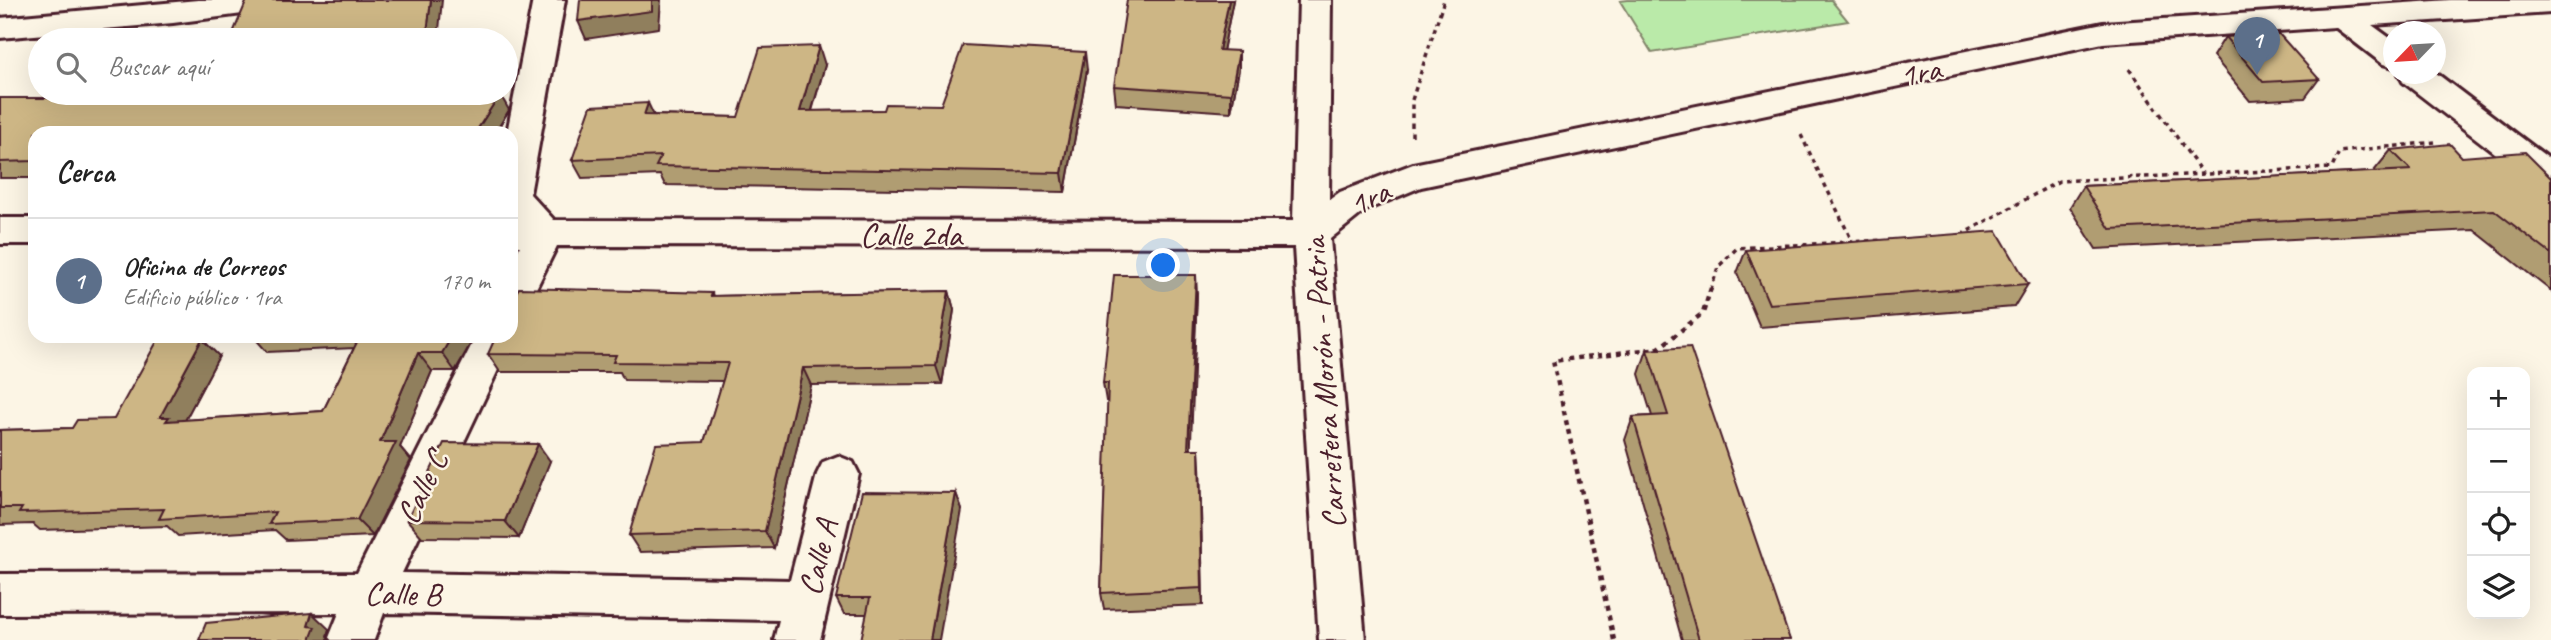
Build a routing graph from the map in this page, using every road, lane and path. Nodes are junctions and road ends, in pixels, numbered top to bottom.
1 (273, 0) edge
2 (549, 0) edge
3 (1315, 0) edge
4 (1444, 0) edge
5 (2551, 4) edge
6 (2340, 16) junction
7 (0, 28) edge
8 (2103, 33) junction
9 (2383, 49) edge
10 (2428, 84) edge
11 (1783, 99) junction
12 (2495, 135) junction
13 (518, 165) edge
14 (2203, 174) junction
15 (1413, 176) junction
16 (2551, 178) edge
17 (518, 210) edge
18 (0, 231) edge
19 (28, 231) edge
20 (528, 233) edge
21 (1311, 234) junction
22 (1959, 236) edge
23 (1892, 240) edge
24 (1852, 241) junction
25 (518, 274) edge
26 (492, 343) edge
27 (838, 474) dead end
28 (370, 593) junction
29 (0, 594) edge
30 (802, 620) edge
31 (351, 640) edge
32 (1342, 640) edge
33 (1614, 640) edge

1 - 7 street
2 - 13 street
3 - 21 street, Carretera Morón - Patria
4 - 15 path
5 - 6 street, 1ra
6 - 8 street, 1ra
6 - 9 street
8 - 11 street, 1ra
8 - 14 path
10 - 12 street
11 - 15 street, 1ra
11 - 24 path
12 - 14 path
12 - 16 street
14 - 22 path
15 - 21 street, 1ra
17 - 20 street
18 - 19 street
20 - 21 street, Calle 2da
20 - 25 street
21 - 32 street, Carretera Morón - Patria
23 - 24 path
24 - 33 path
26 - 28 street, Calle C
27 - 30 street, Calle A
28 - 29 street, Calle B
28 - 30 street, Calle B
28 - 31 street, Calle C

